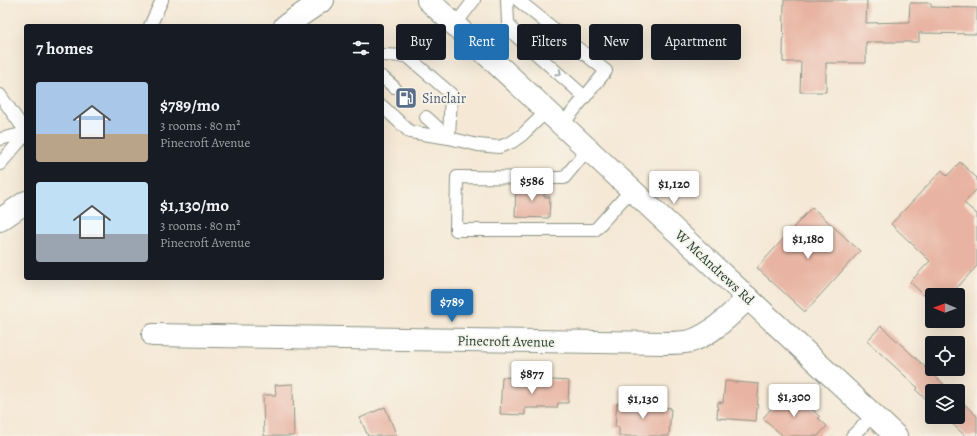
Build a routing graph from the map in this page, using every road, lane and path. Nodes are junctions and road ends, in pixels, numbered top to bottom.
1 (162, 0) edge
2 (301, 0) edge
3 (323, 0) edge
4 (428, 0) edge
5 (474, 0) edge
6 (507, 0) edge
7 (518, 0) edge
8 (151, 24) edge
9 (279, 24) edge
10 (288, 24) edge
11 (454, 24) edge
12 (456, 24) edge
13 (384, 55) edge
14 (493, 60) edge
15 (384, 78) edge
16 (394, 86) dead end
17 (0, 95) edge
18 (585, 96) junction
19 (384, 108) edge
20 (426, 118) dead end
21 (555, 118) junction
22 (24, 130) edge
23 (24, 133) edge
24 (24, 135) edge
25 (449, 138) junction
26 (0, 139) edge
27 (588, 149) junction
28 (0, 164) edge
29 (632, 189) junction
30 (24, 203) edge
31 (0, 220) edge
32 (748, 298) junction
33 (153, 335) dead end
34 (874, 415) junction
35 (852, 436) edge
36 (896, 436) edge

1 - 8 lane
2 - 9 main road
3 - 10 main road
4 - 11 main road, W McAndrews Rd
5 - 12 lane
6 -> 18 lane
7 - 18 lane
13 - 25 lane
14 - 21 main road, W McAndrews Rd
15 - 16 lane
17 - 22 lane
18 - 21 lane
19 - 25 lane
20 - 25 lane
21 - 25 lane
21 - 27 main road, W McAndrews Rd
23 - 26 lane
24 - 28 lane
27 - 29 main road, W McAndrews Rd
27 - 29 lane
29 - 32 main road, W McAndrews Rd
30 - 31 main road
32 - 33 main road, Pinecroft Avenue
32 - 34 main road, W McAndrews Rd
34 - 35 lane
34 - 36 main road, W McAndrews Rd

